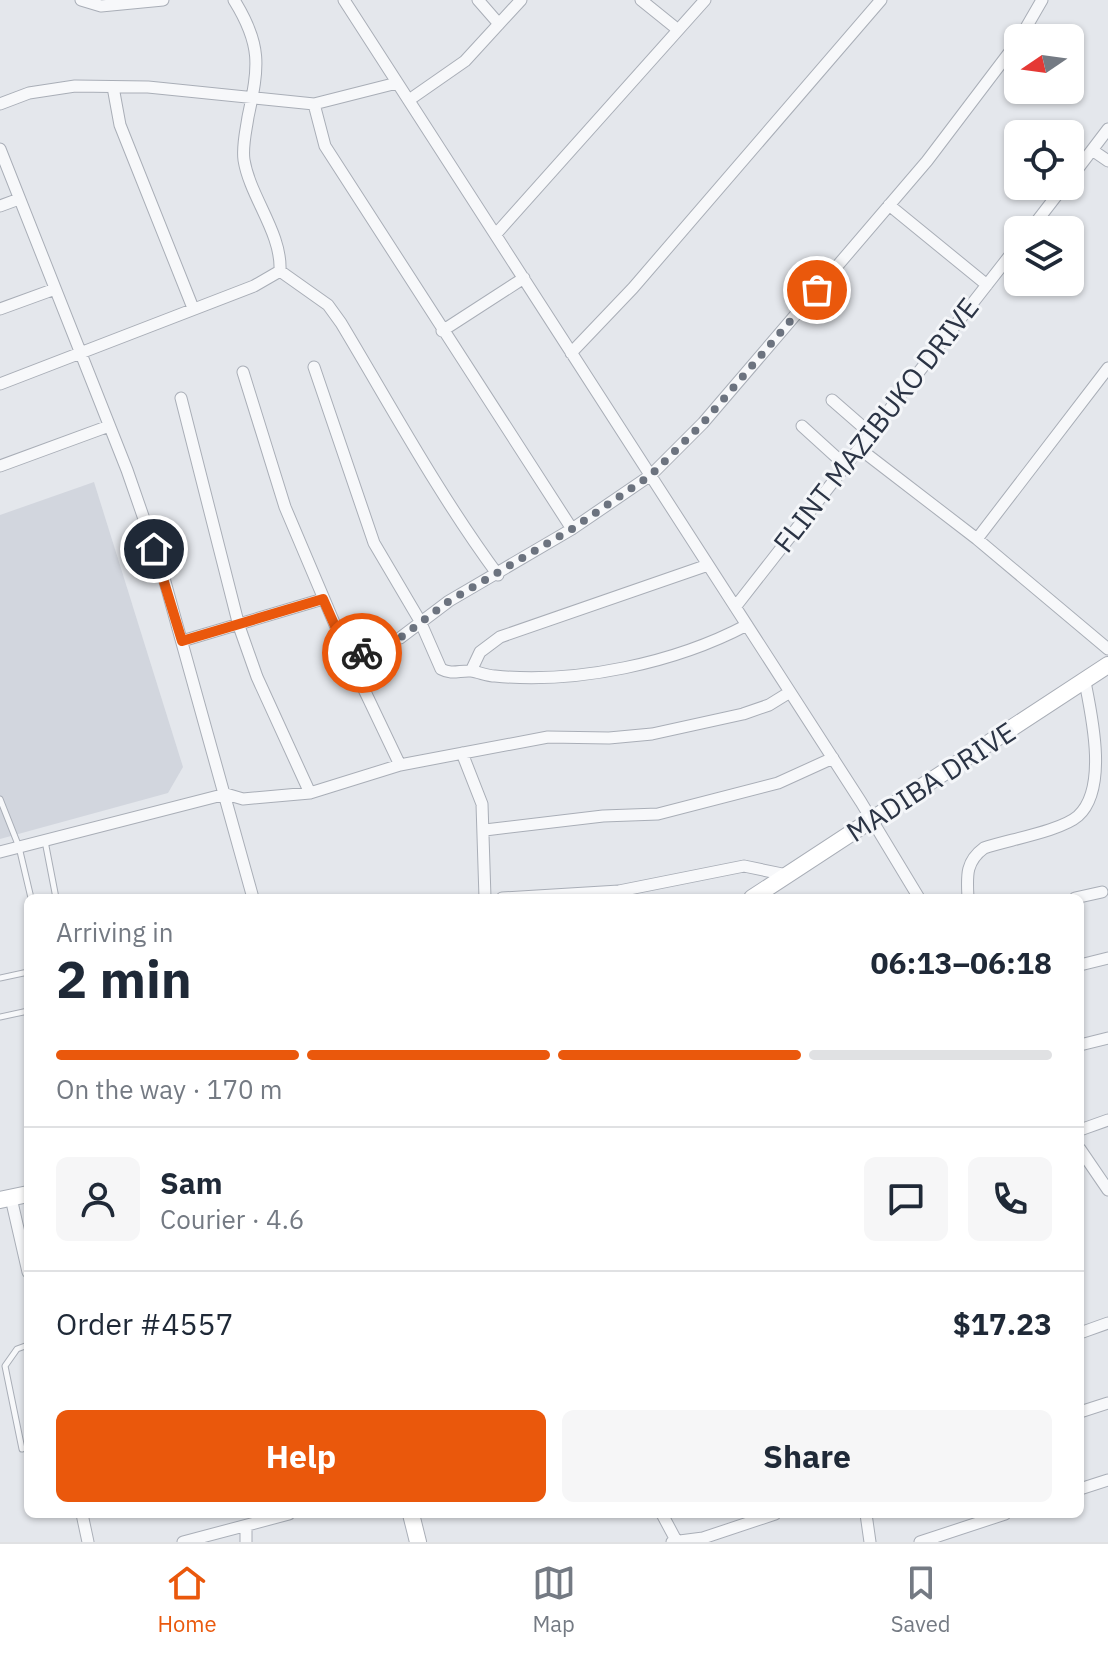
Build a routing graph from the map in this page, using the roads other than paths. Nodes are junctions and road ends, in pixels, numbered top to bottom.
1 (81, 0) edge
2 (163, 0) edge
3 (234, 0) edge
4 (344, 0) edge
5 (478, 0) edge
6 (521, 0) edge
7 (641, 0) edge
8 (705, 0) edge
9 (881, 0) edge
10 (1042, 0) edge
11 (499, 24) junction
12 (1028, 24) edge
13 (677, 29) junction
14 (1004, 58) edge
15 (397, 83) junction
16 (113, 87) junction
17 (252, 98) junction
18 (409, 100) junction
19 (0, 104) edge
20 (314, 104) junction
21 (1108, 129) edge
22 (0, 149) edge
23 (1092, 150) junction
24 (1084, 161) edge
25 (1108, 161) edge
26 (19, 199) junction
27 (1053, 200) edge
28 (889, 205) junction
29 (0, 206) edge
30 (1041, 216) edge
31 (496, 234) junction
32 (1004, 263) edge
33 (280, 271) junction
34 (524, 278) junction
35 (987, 285) junction
36 (55, 289) junction
37 (193, 308) junction
38 (0, 309) edge
39 (442, 331) junction
40 (80, 353) junction
41 (571, 353) junction
42 (314, 367) dead end
43 (1108, 368) edge
44 (243, 372) dead end
45 (0, 384) edge
46 (181, 398) dead end
47 (832, 400) dead end
48 (109, 426) junction
49 (802, 426) dead end
50 (871, 434) junction
51 (860, 449) junction
52 (0, 466) edge
53 (846, 466) junction
54 (651, 475) junction
55 (572, 529) junction
56 (977, 539) junction
57 (708, 565) junction
58 (498, 575) junction
59 (323, 599) junction
60 (736, 606) junction
61 (420, 621) junction
62 (747, 625) junction
63 (239, 626) junction
64 (182, 641) junction
65 (1108, 649) edge
66 (349, 658) junction
67 (1108, 665) edge
68 (471, 671) junction
69 (1085, 682) junction
70 (790, 692) junction
71 (462, 753) junction
72 (833, 758) junction
73 (400, 765) junction
74 (310, 793) junction
75 (226, 794) junction
76 (0, 799) edge
77 (873, 820) junction
78 (485, 830) junction
79 (45, 840) junction
80 (19, 847) junction
81 (0, 852) edge
82 (787, 875) junction
83 (1102, 892) dead end
84 (30, 894) edge
85 (55, 894) edge
86 (252, 894) edge
87 (485, 894) edge
88 (569, 894) edge
89 (758, 894) edge
90 (917, 894) edge
91 (968, 894) edge
92 (1084, 896) edge
93 (1108, 958) edge
94 (1084, 964) edge
95 (24, 973) edge
96 (0, 978) edge
97 (24, 1012) edge
98 (0, 1017) edge
99 (1108, 1038) edge
100 (1084, 1044) edge
101 (1108, 1120) edge
102 (1084, 1129) edge
103 (1084, 1155) edge
104 (1108, 1190) edge
105 (13, 1197) edge
106 (24, 1252) edge
107 (1108, 1323) edge
108 (1084, 1331) edge
109 (24, 1346) edge
110 (1108, 1403) edge
111 (1084, 1411) edge
112 (22, 1449) dead end
113 (1108, 1480) edge
114 (1084, 1488) edge
115 (83, 1518) edge
116 (275, 1518) edge
117 (412, 1518) edge
118 (664, 1518) edge
119 (763, 1518) edge
120 (867, 1518) edge
121 (993, 1518) edge
122 (246, 1526) junction
123 (88, 1542) edge
124 (183, 1542) edge
125 (246, 1542) edge
126 (418, 1542) edge
127 (674, 1542) edge
128 (870, 1542) edge
129 (920, 1542) edge

1 - 2 street
3 - 17 street
4 - 15 street
5 - 11 street
6 - 11 street
7 - 13 street
8 - 13 street
9 - 41 street
10 - 12 street
11 - 18 street
13 - 31 street
14 - 28 street
15 - 18 street
15 - 20 street
16 - 17 street
16 - 19 street
16 - 37 street
17 - 20 street
17 - 33 street
18 - 31 street
20 - 39 street
21 - 23 street
22 - 26 street
23 - 24 street
23 - 25 street
26 - 29 street
26 - 36 street
27 - 30 street
28 - 35 street
28 - 54 street
31 - 34 street
32 - 35 street, FLINT MAZIBUKO DRIVE
33 - 37 street
33 - 58 street
34 - 39 street
34 - 41 street
35 - 50 street, FLINT MAZIBUKO DRIVE
36 - 38 street
36 - 40 street
37 - 40 street
39 - 55 street
40 - 45 street
40 - 48 street
41 - 54 street
42 - 61 street
43 - 56 street
44 - 59 street
46 - 63 street
47 - 50 street
48 - 52 street
48 - 64 street
49 - 53 street
50 - 51 street, FLINT MAZIBUKO DRIVE
51 - 53 street, FLINT MAZIBUKO DRIVE
51 - 56 street
53 - 60 street, FLINT MAZIBUKO DRIVE
54 - 55 street
54 - 57 street
55 - 58 street
56 - 65 street
57 - 60 street
57 - 68 street
58 - 61 street
59 - 63 street
59 - 66 street
60 - 62 street
61 - 66 street
61 - 68 street
62 - 68 street
62 - 70 street
63 - 64 street
63 - 74 street
64 - 75 street
66 - 73 street
67 - 69 street, MADIBA DRIVE
69 - 77 street, MADIBA DRIVE
69 - 91 street
70 - 71 street
70 - 72 street
71 - 73 street
71 - 78 street
72 - 77 street
72 - 78 street
73 - 74 street
74 - 75 street
75 - 79 street
75 - 86 street
76 - 80 lane
77 - 82 street, MADIBA DRIVE
77 - 90 street
78 - 87 street
79 - 80 street
79 - 85 lane
80 - 81 street
80 - 84 lane
82 - 88 street
82 - 89 street, MADIBA DRIVE
83 - 92 street
93 - 94 street
95 - 96 lane
97 - 98 lane
99 - 100 street
101 - 102 street
103 - 104 street
105 - 106 street
107 - 108 street
109 - 112 lane
110 - 111 street
113 - 114 street
115 - 123 street
116 - 122 street
117 - 126 street
118 - 127 street
119 - 127 street
120 - 128 street
121 - 129 street
122 - 124 street
122 - 125 street

